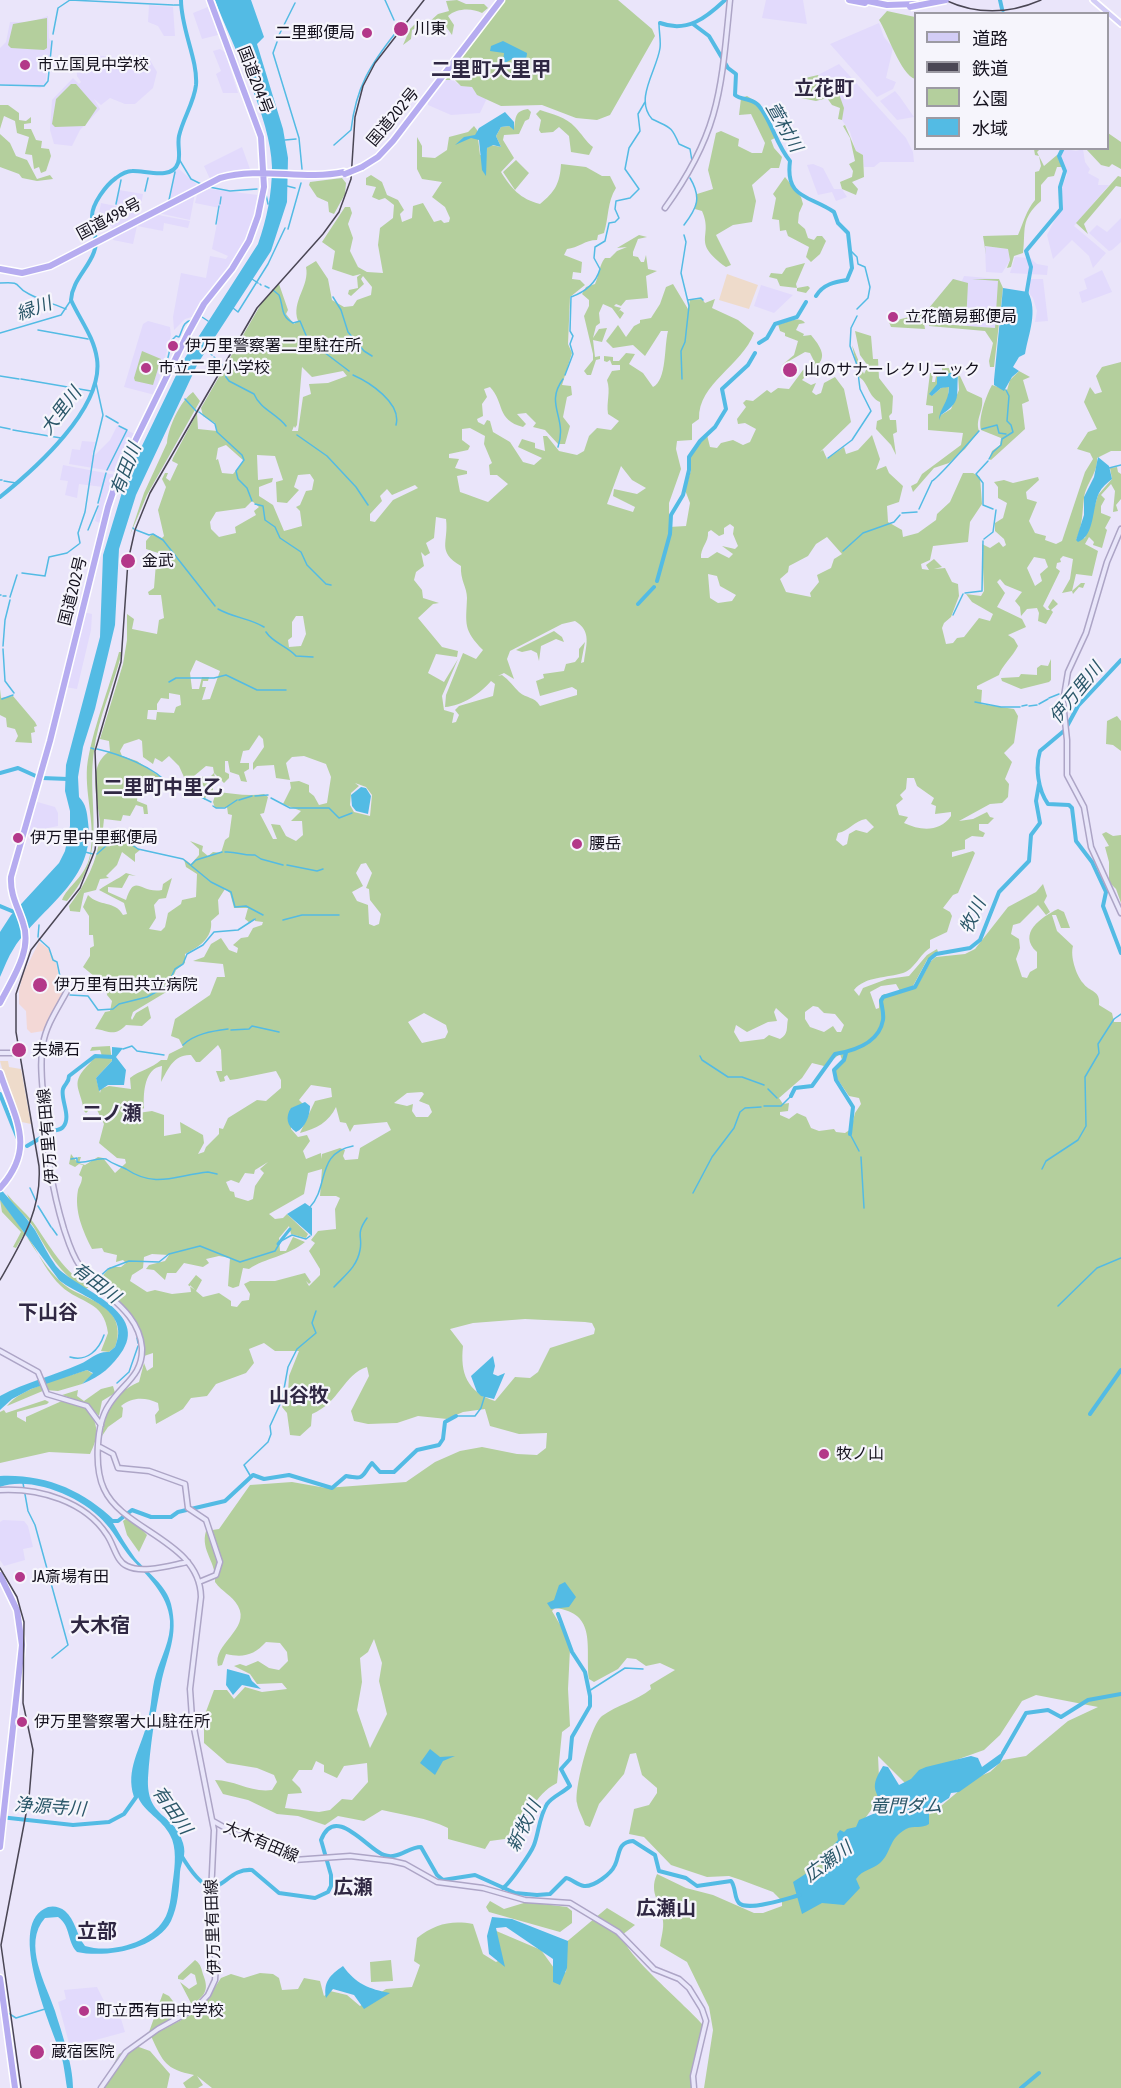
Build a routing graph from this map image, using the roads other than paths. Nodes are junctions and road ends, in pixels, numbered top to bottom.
1 (208, 0) edge
2 (499, 0) edge
3 (730, 0) edge
4 (849, 0) edge
5 (863, 0) edge
6 (937, 0) edge
7 (946, 0) edge
8 (1093, 0) edge
9 (910, 6) junction
10 (1107, 12) edge
11 (1109, 14) edge
12 (1121, 24) edge
13 (264, 174) junction
14 (664, 208) dead end
15 (0, 269) edge
16 (1121, 529) edge
17 (1121, 913) edge
18 (67, 991) dead end
19 (0, 1003) edge
20 (0, 1053) edge
21 (13, 1053) dead end
22 (0, 1073) edge
23 (1, 1187) edge
24 (0, 1352) edge
25 (101, 1425) junction
26 (100, 1447) junction
27 (0, 1490) edge
28 (188, 1562) junction
29 (0, 1575) edge
30 (199, 1582) junction
31 (213, 1821) junction
32 (0, 1847) edge
33 (0, 1978) edge
34 (15, 2088) edge
35 (100, 2088) edge
36 (694, 2088) edge

1 - 13 highway, 国道204号
2 - 13 highway, 国道202号, bridge
3 - 14 main road
4 - 9 highway
5 - 9 highway
6 - 9 highway, bridge
7 - 9 highway, bridge
8 - 10 main road
11 - 12 main road
13 - 15 highway, 国道498号
13 - 19 highway, 国道202号
16 - 17 main road
18 - 25 main road, 伊万里有田線
20 - 21 main road
22 - 23 highway
24 - 25 main road
25 - 26 main road, 伊万里有田線
26 - 28 main road, 伊万里有田線
26 - 30 main road
27 - 28 main road
28 - 30 main road, 大木有田線
29 - 32 highway
30 - 31 main road, 大木有田線
31 - 35 main road, 伊万里有田線
31 - 36 main road, 大木有田線
33 - 34 highway

